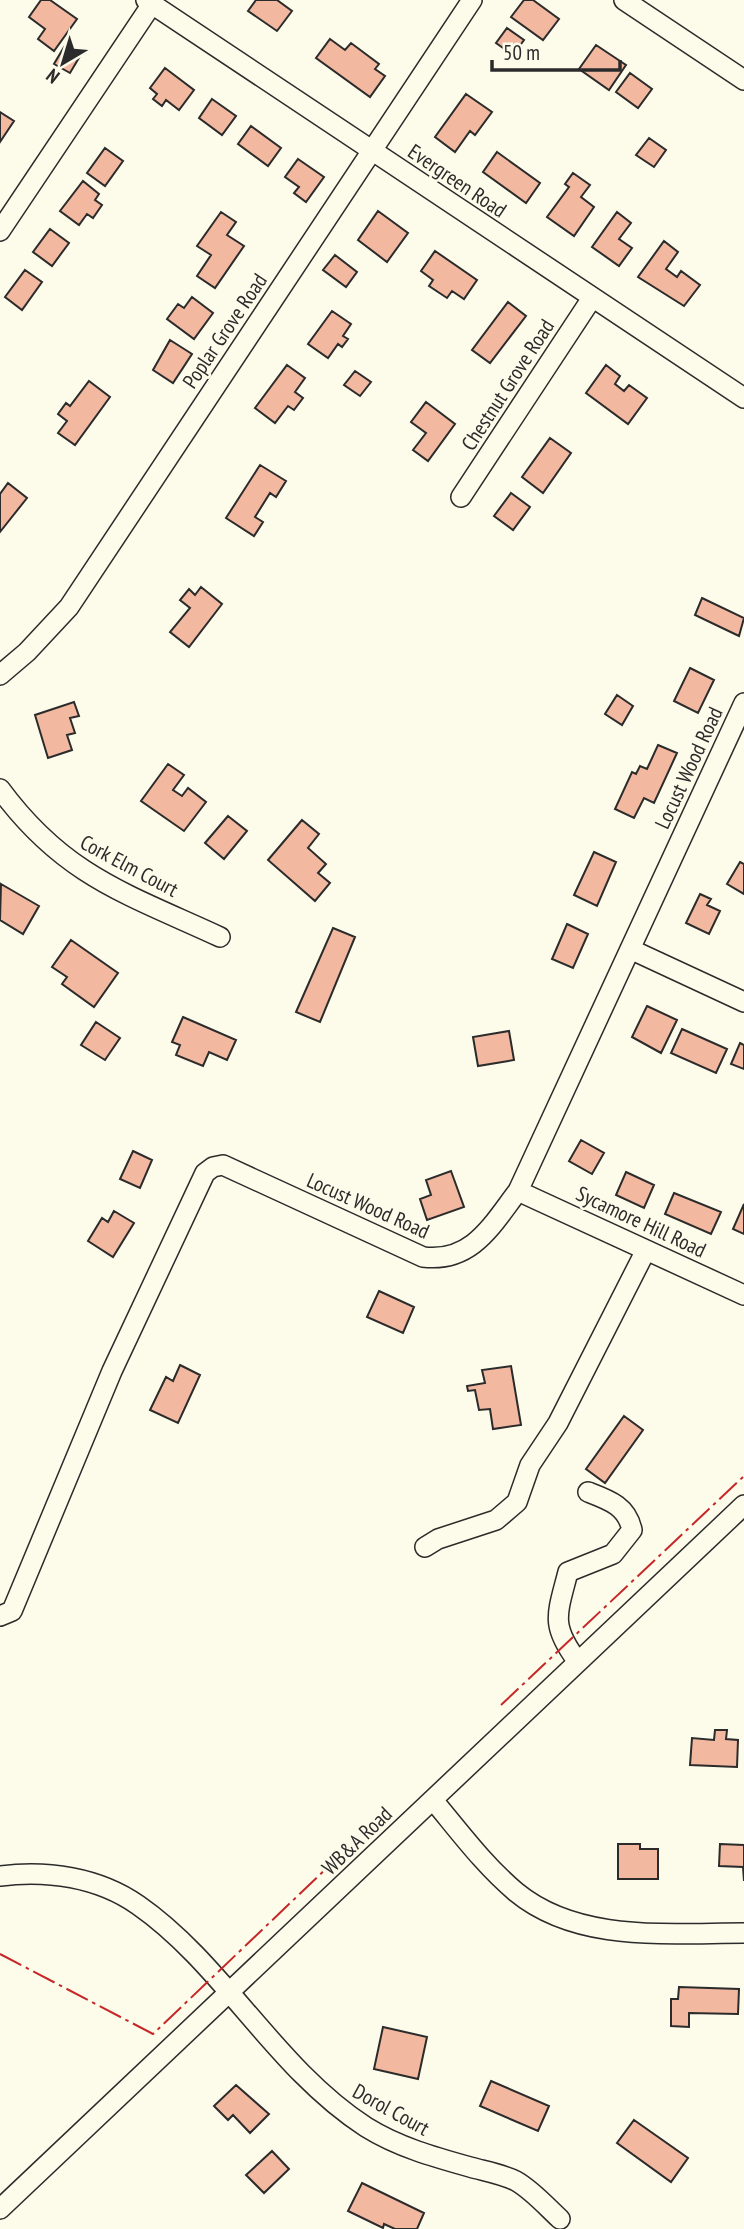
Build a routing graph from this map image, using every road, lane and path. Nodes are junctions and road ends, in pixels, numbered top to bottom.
1 (472, 0) edge
2 (624, 0) edge
3 (149, 2) edge
4 (742, 76) edge
5 (372, 151) junction
6 (0, 231) edge
7 (592, 298) junction
8 (744, 398) edge
9 (461, 497) dead end
10 (0, 675) edge
11 (743, 707) edge
12 (0, 789) edge
13 (220, 937) dead end
14 (630, 949) junction
15 (744, 1002) edge
16 (518, 1191) junction
17 (646, 1250) junction
18 (744, 1295) edge
19 (588, 1492) dead end
20 (744, 1505) edge
21 (425, 1547) dead end
22 (6, 1613) edge
23 (579, 1662) junction
24 (433, 1800) junction
25 (0, 1876) edge
26 (744, 1933) edge
27 (228, 1994) junction
28 (0, 2209) edge
29 (560, 2219) dead end

1 - 5 street, Poplar Grove Road
2 - 4 street
3 - 5 street, Evergreen Road
3 - 6 street
5 - 7 street, Evergreen Road
5 - 10 street, Poplar Grove Road
7 - 8 street, Evergreen Road
7 - 9 street, Chestnut Grove Road
11 - 14 street, Locust Wood Road
12 - 13 street, Cork Elm Court
14 - 15 street
14 - 16 street, Locust Wood Road
16 - 17 street, Sycamore Hill Road
16 - 22 street, Locust Wood Road
17 - 18 street, Sycamore Hill Road
17 - 21 street
19 - 23 street
20 - 23 street, WB&A Road
23 - 24 street, WB&A Road
24 - 26 street
24 - 27 street, WB&A Road
25 - 27 street, Dorol Court
27 - 28 street, WB&A Road
27 - 29 street, Dorol Court

